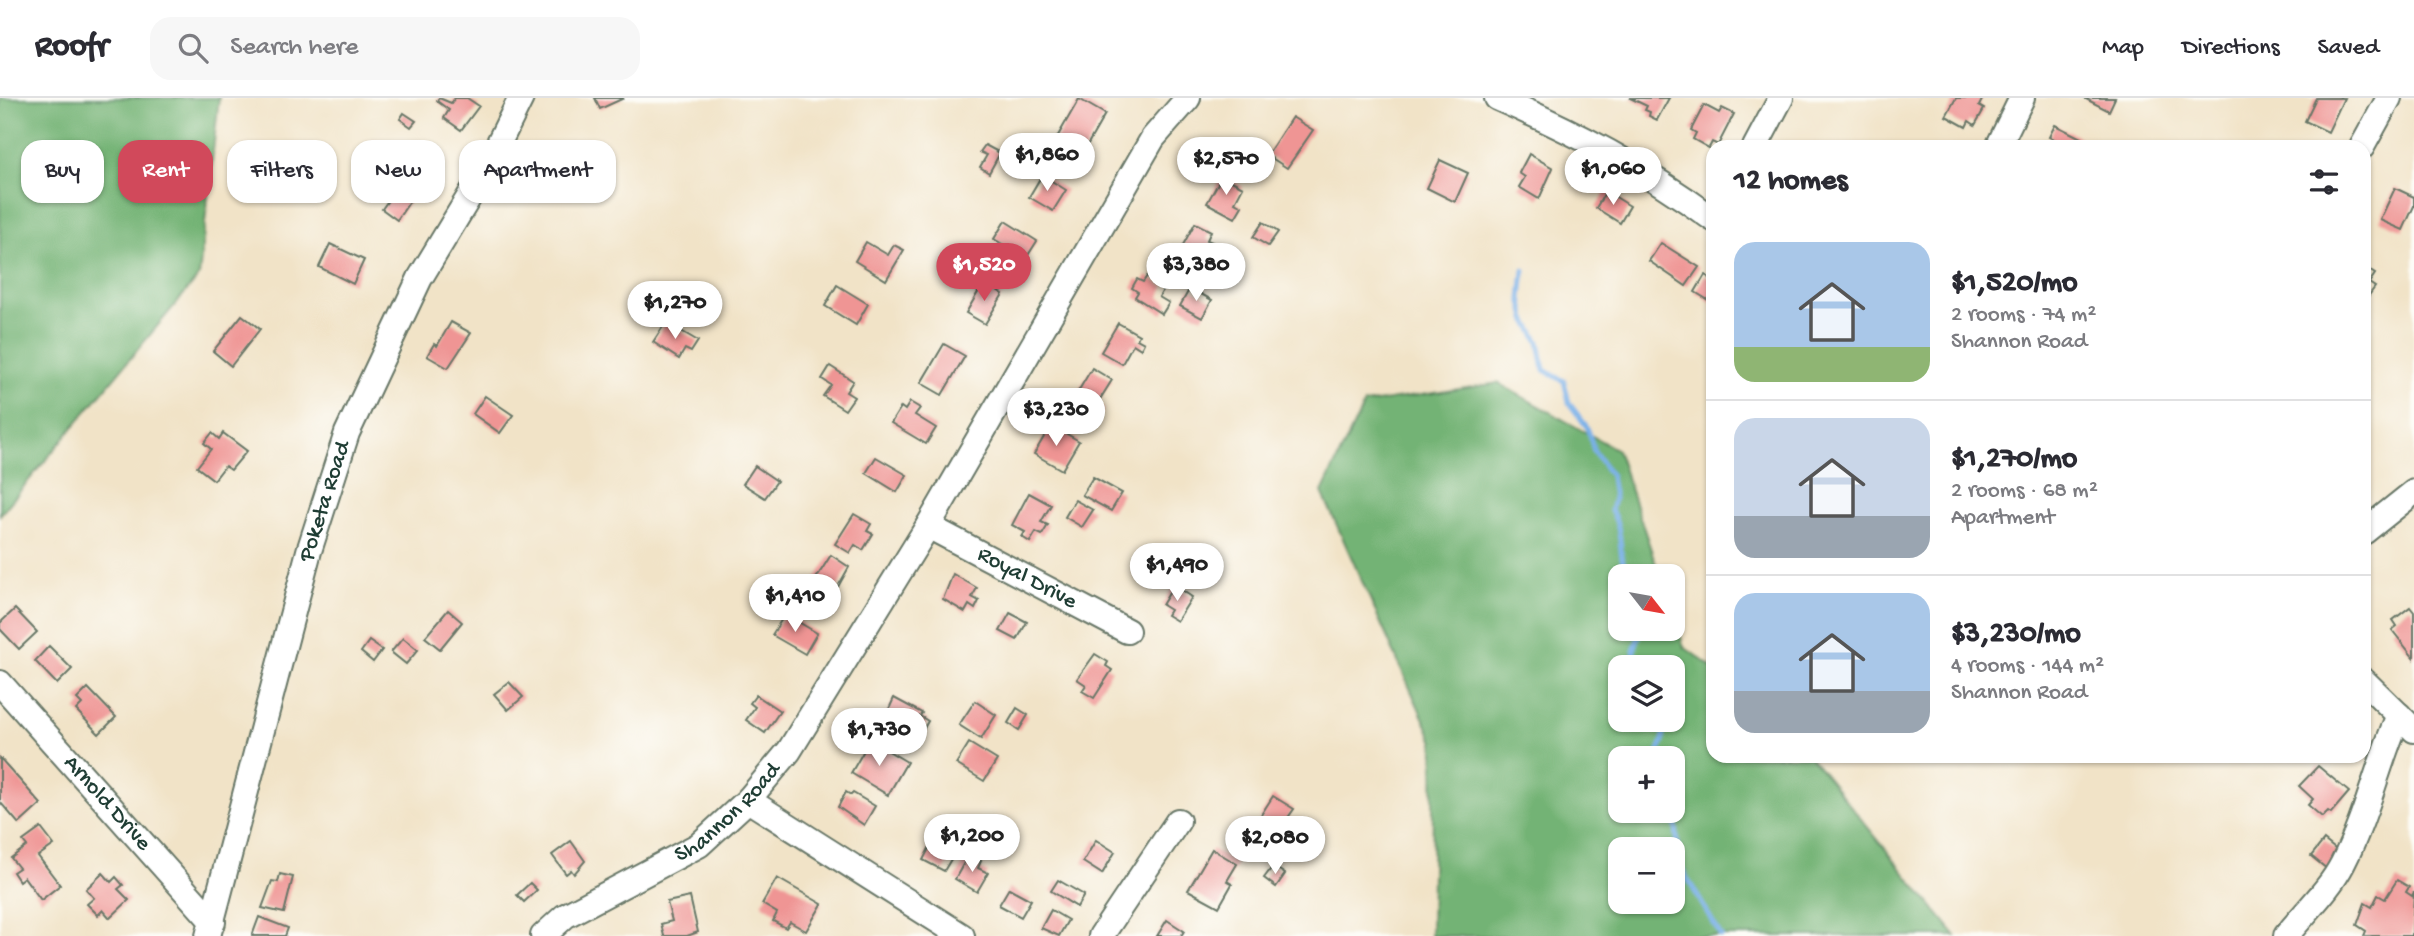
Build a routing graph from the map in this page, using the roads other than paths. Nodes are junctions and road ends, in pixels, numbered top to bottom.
1 (521, 98) edge
2 (1188, 98) edge
3 (1497, 98) edge
4 (1781, 98) edge
5 (2022, 98) edge
6 (2389, 98) edge
7 (1759, 140) edge
8 (2001, 140) edge
9 (2366, 140) edge
10 (1706, 214) edge
11 (2414, 492) edge
12 (928, 526) junction
13 (2371, 526) edge
14 (1127, 631) dead end
15 (0, 683) edge
16 (2371, 688) edge
17 (2407, 722) edge
18 (748, 800) junction
19 (1178, 821) dead end
20 (211, 929) edge
21 (543, 936) edge
22 (961, 936) edge
23 (1101, 936) edge
24 (2286, 936) edge

1 - 20 street, Poketa Road
2 - 12 street, Shannon Road
3 - 10 street
4 - 7 street
5 - 8 street
6 - 9 street
11 - 13 street
12 - 14 street, Royal Drive
12 - 18 street, Shannon Road
15 - 20 street, Arnold Drive
16 - 17 street
17 - 24 street
18 - 21 street, Shannon Road
18 - 22 street
19 - 23 street

